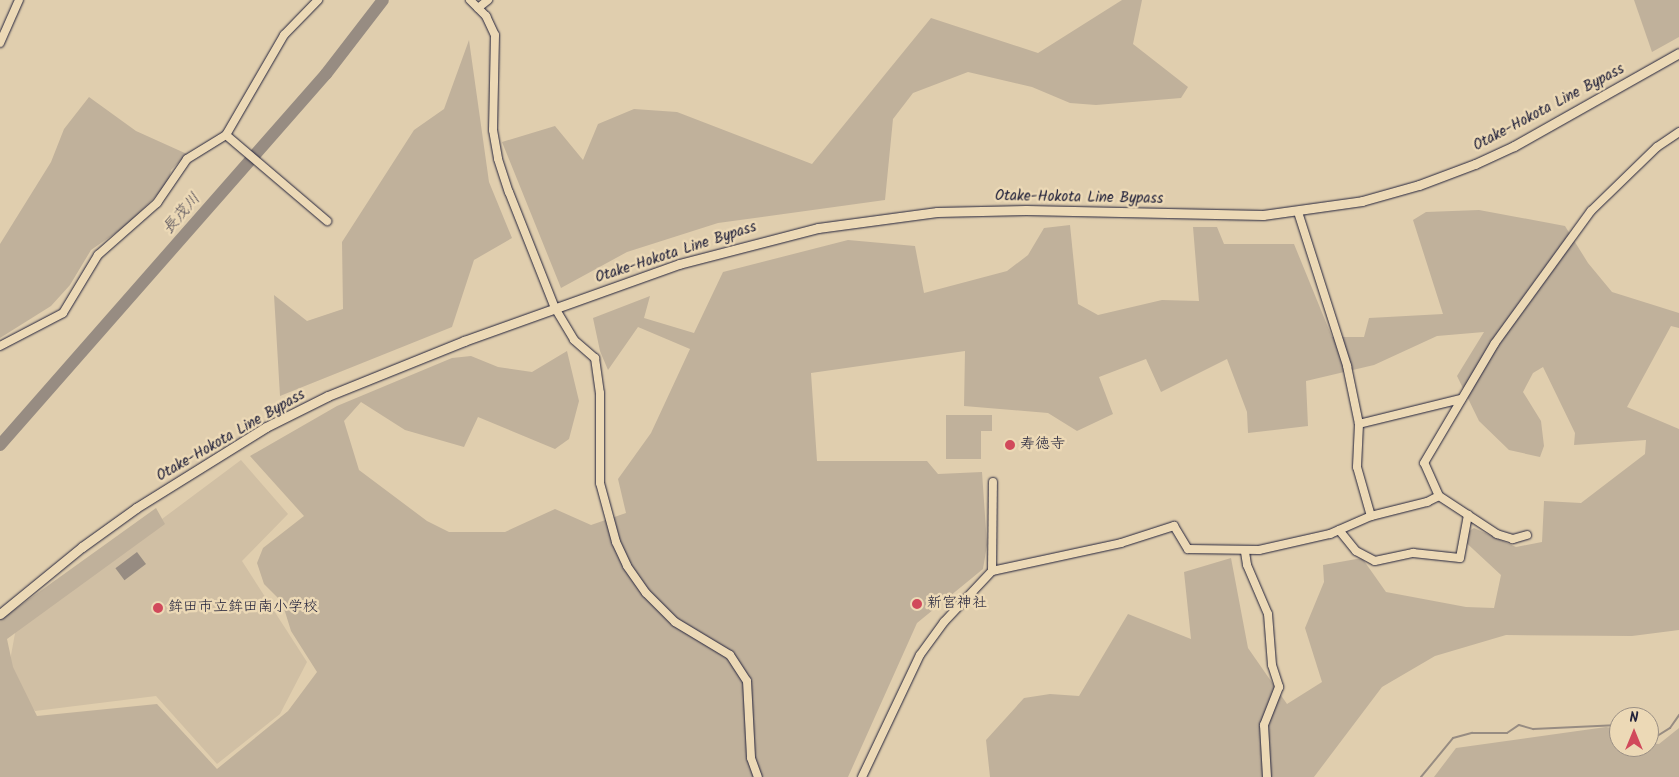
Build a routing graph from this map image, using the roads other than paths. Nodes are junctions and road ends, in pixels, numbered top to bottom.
1 (19, 0) edge
2 (318, 0) edge
3 (470, 0) edge
4 (488, 0) edge
5 (478, 8) junction
6 (0, 43) edge
7 (1679, 52) edge
8 (1679, 132) edge
9 (226, 135) junction
10 (1298, 212) junction
11 (327, 221) dead end
12 (555, 308) junction
13 (0, 346) edge
14 (1461, 399) junction
15 (1360, 424) junction
16 (993, 482) dead end
17 (1438, 496) junction
18 (1468, 515) junction
19 (1372, 516) junction
20 (1339, 530) junction
21 (1527, 535) dead end
22 (1245, 552) junction
23 (992, 572) junction
24 (0, 614) edge
25 (758, 777) edge
26 (862, 777) edge
27 (1267, 777) edge

1 - 6 street
2 - 9 street
3 - 5 street
4 - 5 street
5 - 12 street
7 - 10 main road, Otake-Hokota Line Bypass
8 - 14 street
9 - 11 street
9 - 13 street
10 - 12 main road, Otake-Hokota Line Bypass
10 - 15 street
12 - 24 main road, Otake-Hokota Line Bypass
12 - 25 street
14 - 15 street
14 - 17 street
15 - 19 street
16 - 23 street
17 - 18 street
17 - 19 street
18 - 20 street
18 - 21 street
19 - 20 street
20 - 22 street
22 - 23 street
22 - 27 street
23 - 26 street

